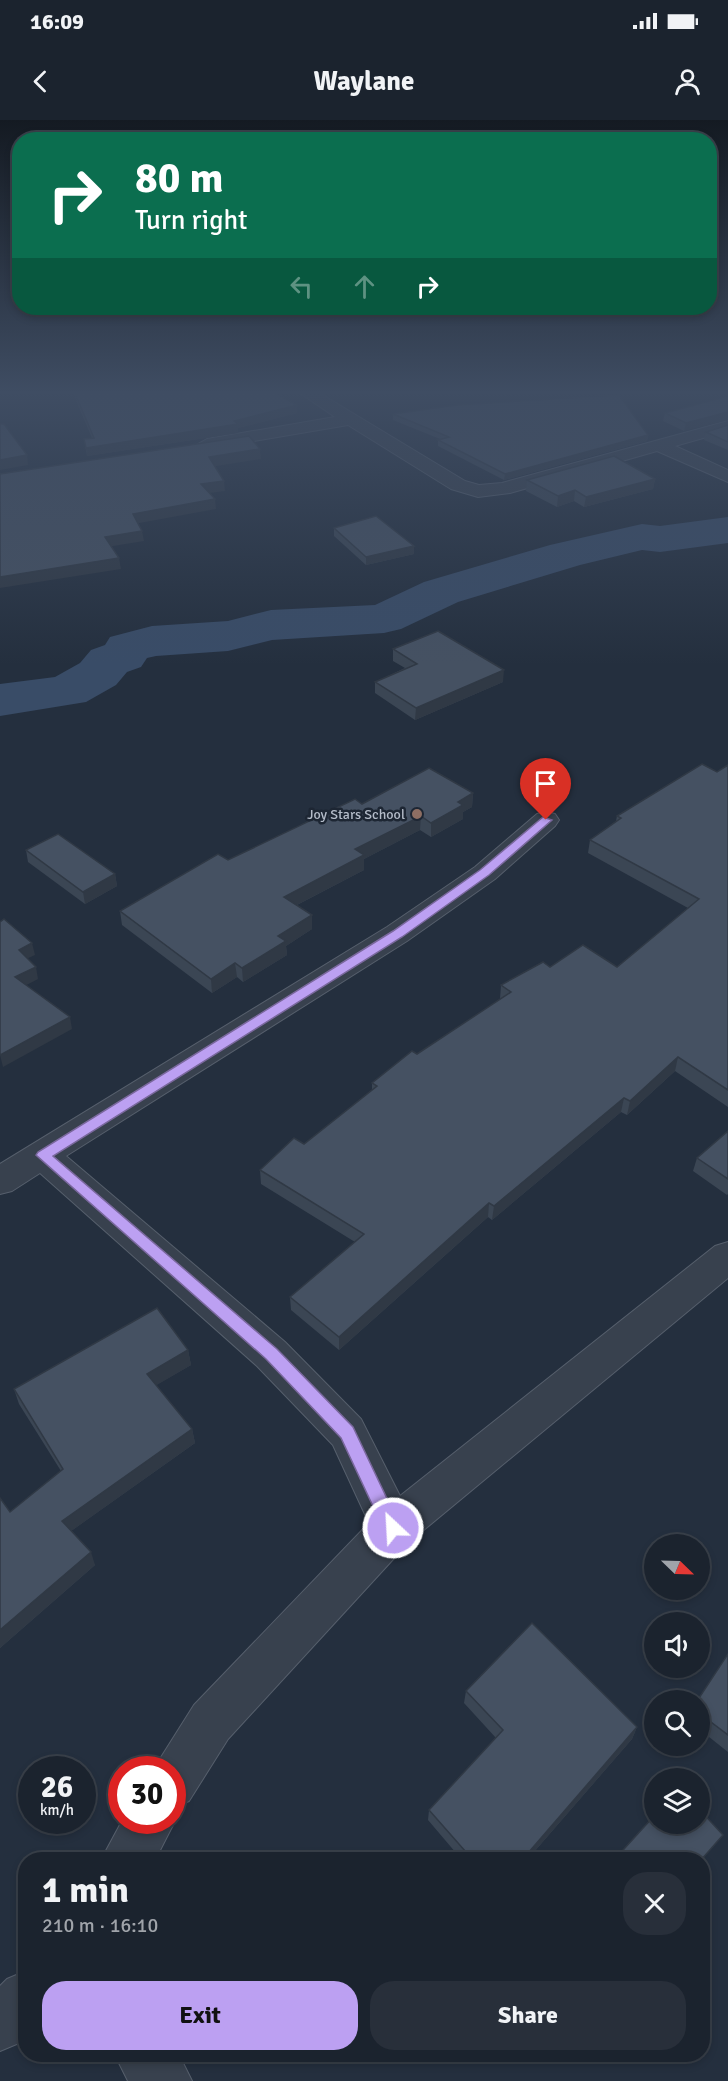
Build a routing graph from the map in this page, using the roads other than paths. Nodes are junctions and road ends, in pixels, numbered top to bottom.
1 (454, 483) edge
2 (527, 483) edge
3 (546, 820) dead end
4 (43, 1155) junction
5 (0, 1182) edge
6 (728, 1257) edge
7 (393, 1528) junction
8 (186, 1762) edge
9 (142, 1834) edge
10 (131, 1852) edge
11 (18, 2006) edge
12 (0, 2024) edge
13 (149, 2062) edge
14 (164, 2081) edge

1 - 2 street
3 - 4 street
4 - 5 street
4 - 7 street
6 - 7 street
7 - 8 street
9 - 10 street
11 - 12 street
13 - 14 street

